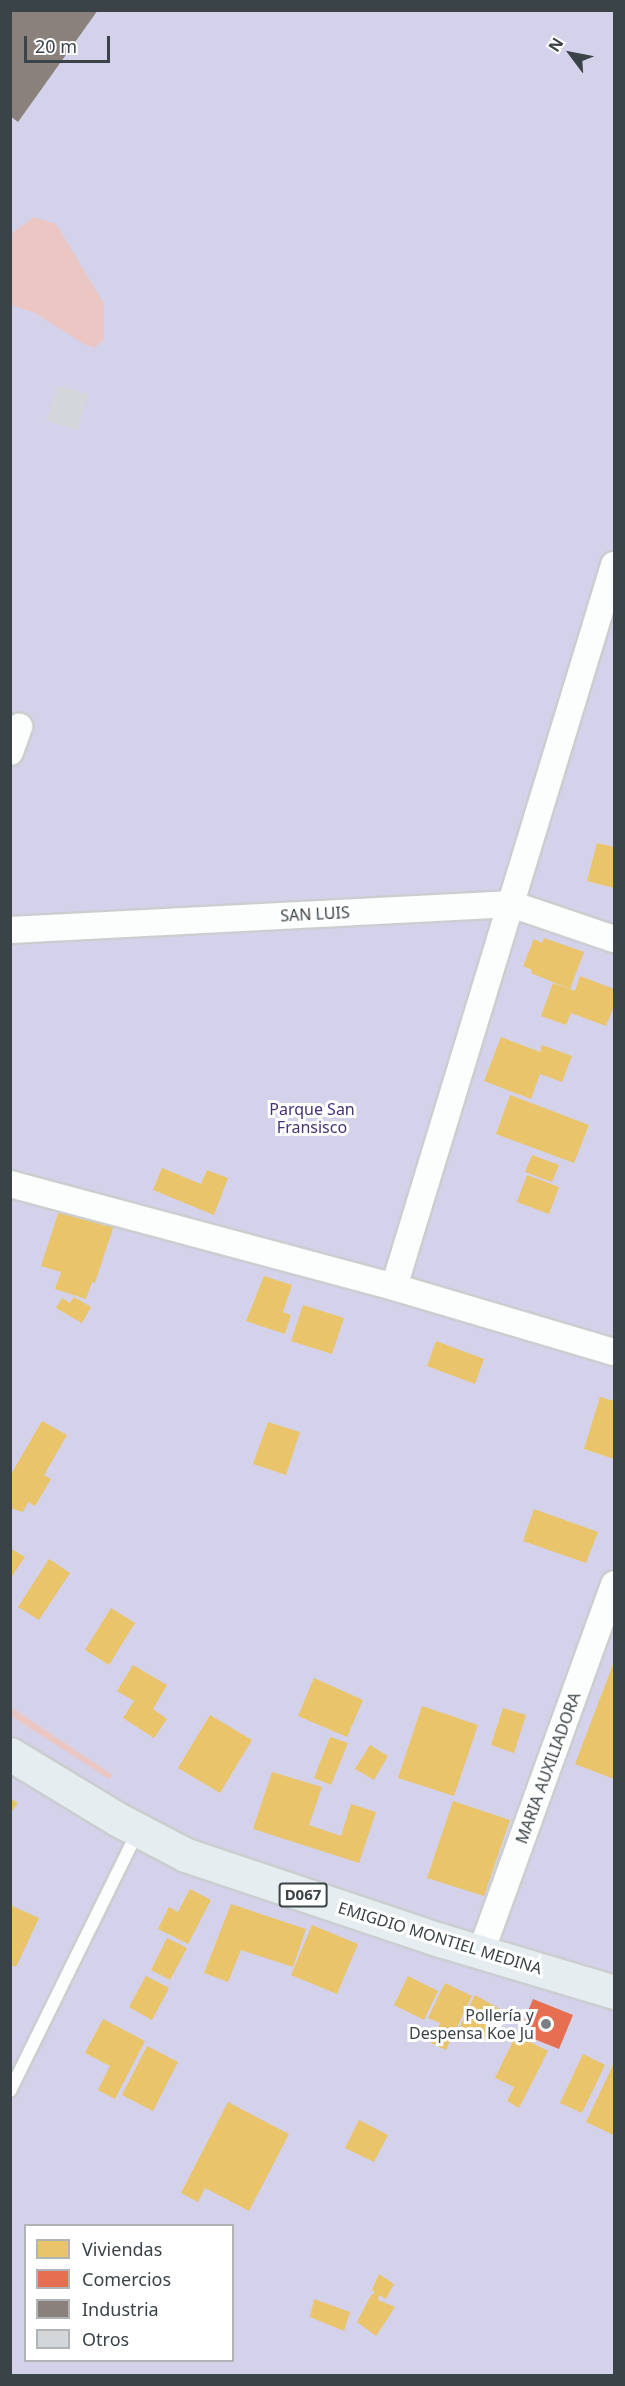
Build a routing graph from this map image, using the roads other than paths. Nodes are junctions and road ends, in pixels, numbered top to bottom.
1 (615, 565) edge
2 (19, 727) dead end
3 (10, 752) edge
4 (511, 904) junction
5 (10, 930) edge
6 (615, 939) edge
7 (10, 1184) edge
8 (394, 1287) junction
9 (615, 1352) edge
10 (615, 1584) edge
11 (10, 1754) edge
12 (138, 1830) junction
13 (481, 1952) junction
14 (615, 1992) edge
15 (10, 2091) edge

1 - 4 street
2 - 3 street
4 - 5 street, SAN LUIS
4 - 6 street, SAN LUIS
4 - 8 street
7 - 8 street
8 - 9 street
10 - 13 street, MARIA AUXILIADORA
11 - 12 main road, EMIGDIO MONTIEL MEDINA / D067
12 - 13 main road, EMIGDIO MONTIEL MEDINA / D067
12 - 15 lane
13 - 14 main road, EMIGDIO MONTIEL MEDINA / D067

